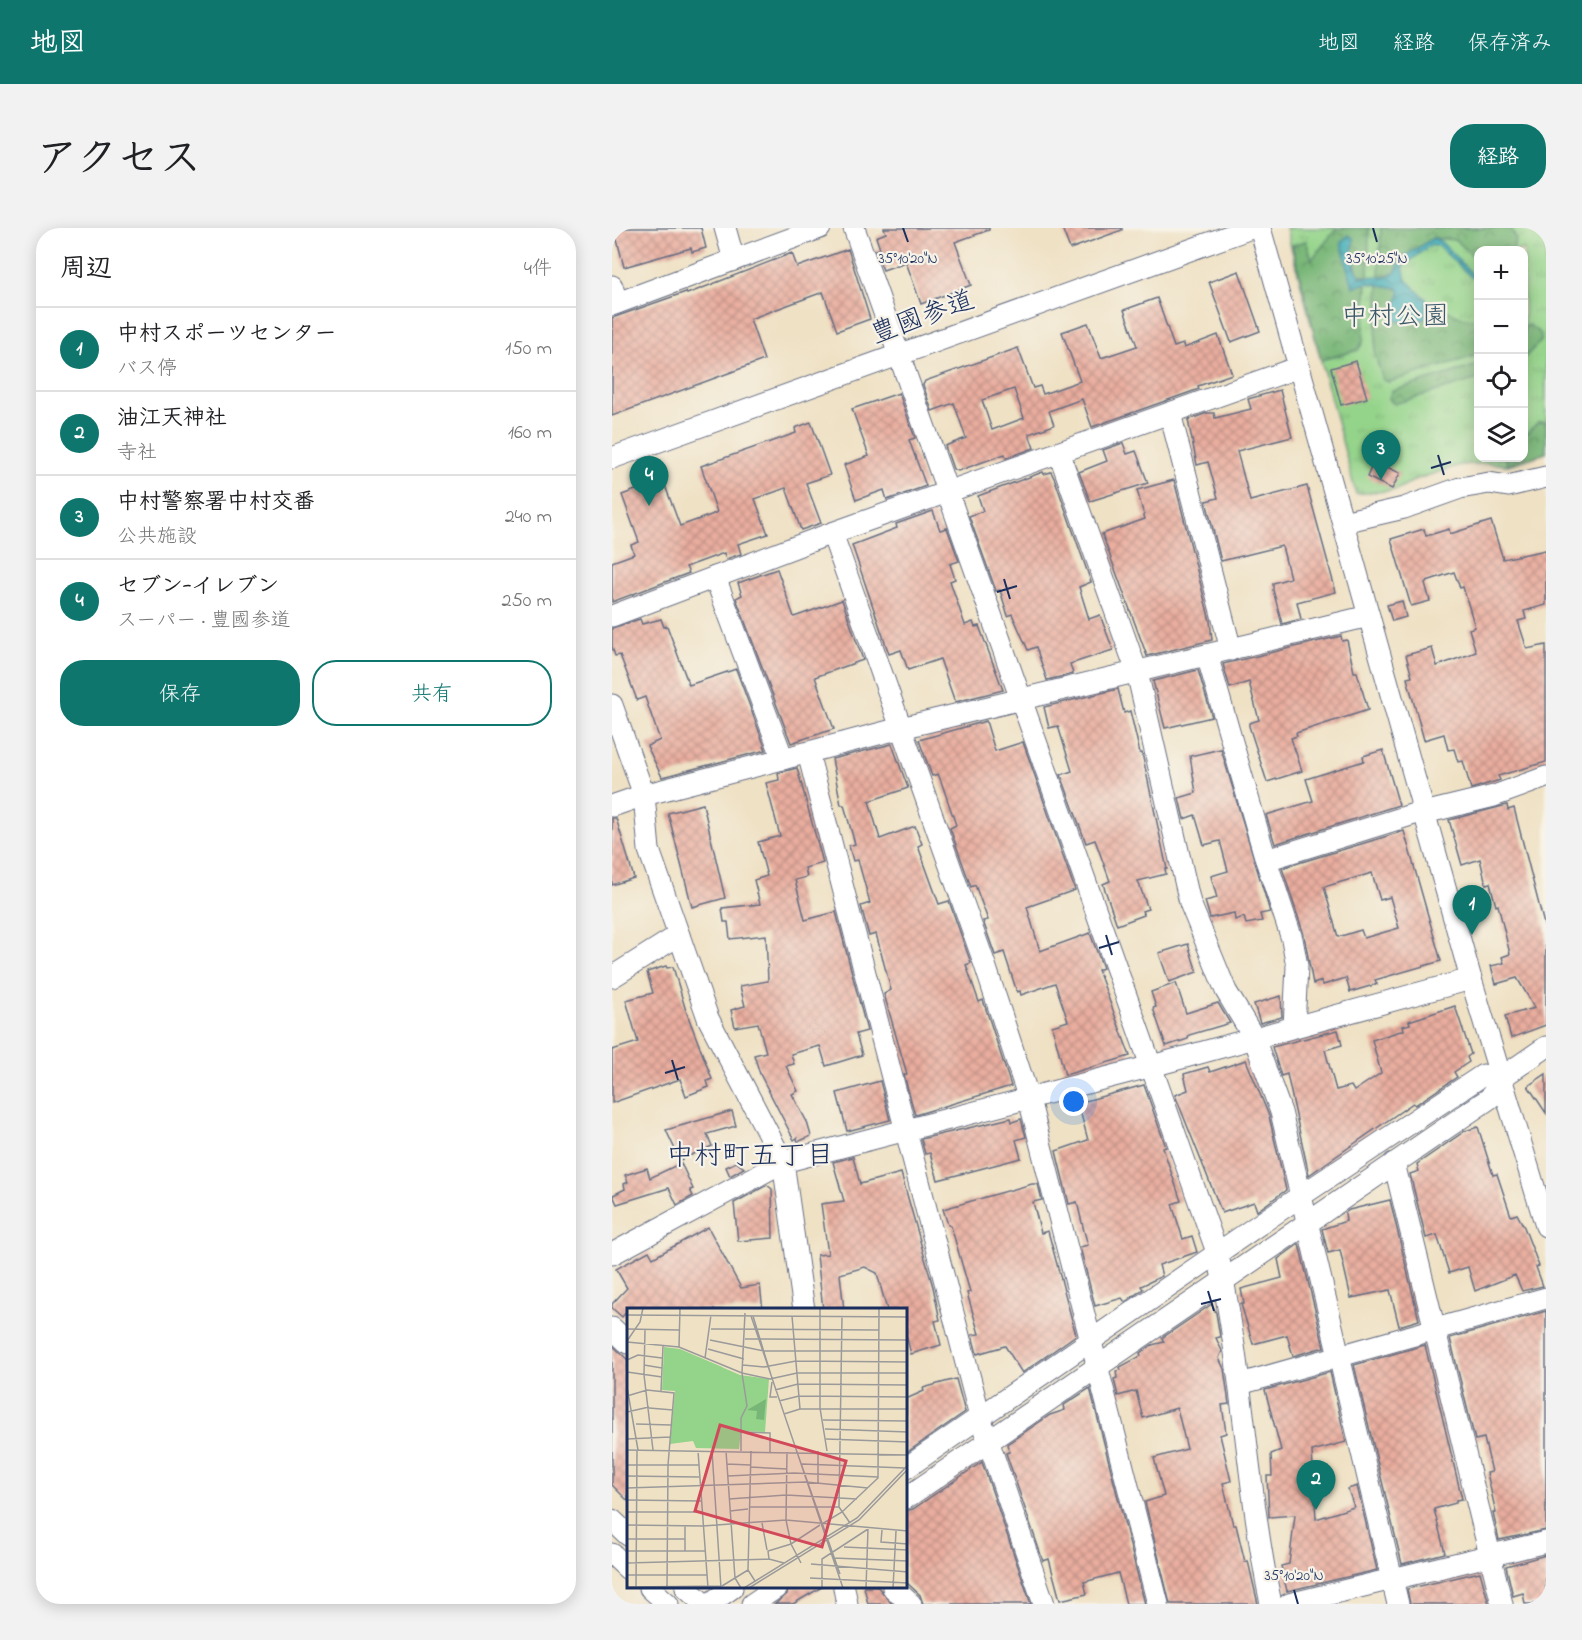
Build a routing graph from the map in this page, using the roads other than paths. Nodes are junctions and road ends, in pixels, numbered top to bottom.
1 (725, 228) edge
2 (819, 228) edge
3 (854, 228) edge
4 (1251, 228) edge
5 (1260, 228) edge
6 (734, 260) junction
7 (614, 298) edge
8 (901, 354) junction
9 (1299, 367) junction
10 (1170, 413) junction
11 (1059, 453) junction
12 (612, 458) edge
13 (1546, 479) edge
14 (949, 491) junction
15 (1342, 522) junction
16 (832, 533) junction
17 (716, 577) junction
18 (612, 616) edge
19 (1369, 616) junction
20 (1231, 650) junction
21 (1207, 655) junction
22 (1137, 672) junction
23 (1023, 701) junction
24 (612, 705) edge
25 (901, 729) junction
26 (808, 753) junction
27 (783, 759) junction
28 (1546, 777) edge
29 (644, 795) junction
30 (612, 806) edge
31 (1424, 812) junction
32 (1266, 860) junction
33 (679, 935) junction
34 (612, 977) edge
35 (1471, 979) junction
36 (1294, 1027) junction
37 (1254, 1038) junction
38 (1546, 1047) edge
39 (1152, 1066) junction
40 (1501, 1078) junction
41 (1029, 1099) junction
42 (907, 1130) junction
43 (783, 1162) junction
44 (1394, 1163) junction
45 (1302, 1195) junction
46 (1309, 1222) junction
47 (1546, 1226) edge
48 (612, 1254) edge
49 (1218, 1254) junction
50 (1223, 1280) junction
51 (1546, 1298) edge
52 (804, 1308) edge
53 (612, 1328) edge
54 (1435, 1329) junction
55 (1090, 1340) junction
56 (627, 1342) edge
57 (1340, 1356) junction
58 (1097, 1366) junction
59 (1240, 1384) junction
60 (980, 1417) junction
61 (987, 1441) junction
62 (908, 1467) edge
63 (908, 1497) edge
64 (612, 1520) edge
65 (627, 1534) edge
66 (1546, 1542) edge
67 (612, 1554) edge
68 (1490, 1556) junction
69 (627, 1568) edge
70 (1392, 1578) junction
71 (652, 1589) edge
72 (688, 1589) edge
73 (729, 1589) edge
74 (773, 1589) edge
75 (844, 1589) edge
76 (895, 1589) edge
77 (668, 1604) edge
78 (704, 1604) edge
79 (709, 1604) edge
80 (752, 1604) edge
81 (848, 1604) edge
82 (912, 1604) edge
83 (1044, 1604) edge
84 (1158, 1604) edge
85 (1271, 1604) edge
86 (1289, 1604) edge
87 (1398, 1604) edge
88 (1502, 1604) edge

1 - 6 street
2 - 6 street
3 - 8 street
4 - 8 street, 豊國参道
5 - 9 street
6 - 7 street
8 - 12 street, 豊國参道
8 - 14 street
9 - 10 street
9 - 15 street
10 - 11 street
10 - 20 street
11 - 14 street
11 - 22 street
13 - 15 street
14 - 16 street
14 - 23 street
15 - 19 street
16 - 17 street
16 - 25 street
17 - 18 street
17 - 27 street
19 - 20 street
19 - 31 street
20 - 21 street
21 - 22 street
21 - 32 street
22 - 23 street
22 - 37 street
23 - 25 street
23 - 39 street
24 - 29 street
25 - 26 street
25 - 41 street
26 - 27 street
26 - 42 street
27 - 29 street
28 - 31 street
29 - 30 street
29 - 33 street
31 - 32 street
31 - 35 street
32 - 36 street
33 - 34 street
33 - 43 street
35 - 36 street
35 - 40 street
36 - 37 street
37 - 39 street
37 - 45 street
38 - 40 street
39 - 41 street
39 - 49 street
40 - 44 street
40 - 45 street
40 - 47 street
41 - 42 street
41 - 55 street
42 - 43 street
42 - 60 street
43 - 48 street
43 - 52 street
44 - 46 street
44 - 54 street
45 - 46 street
45 - 49 street
46 - 50 street
46 - 57 street
49 - 50 street
49 - 55 street
50 - 58 street
50 - 59 street
51 - 54 street
53 - 56 street
54 - 57 street
54 - 68 street
55 - 58 street
55 - 60 street
57 - 59 street
57 - 70 street
58 - 61 street
58 - 84 street
59 - 85 street
60 - 61 street
60 - 62 street
61 - 63 street
61 - 83 street
64 - 65 street
66 - 68 street
67 - 69 street
68 - 70 street
68 - 88 street
70 - 86 street
70 - 87 street
71 - 77 street
72 - 78 street
73 - 79 street
74 - 80 street
75 - 81 street
76 - 82 street

